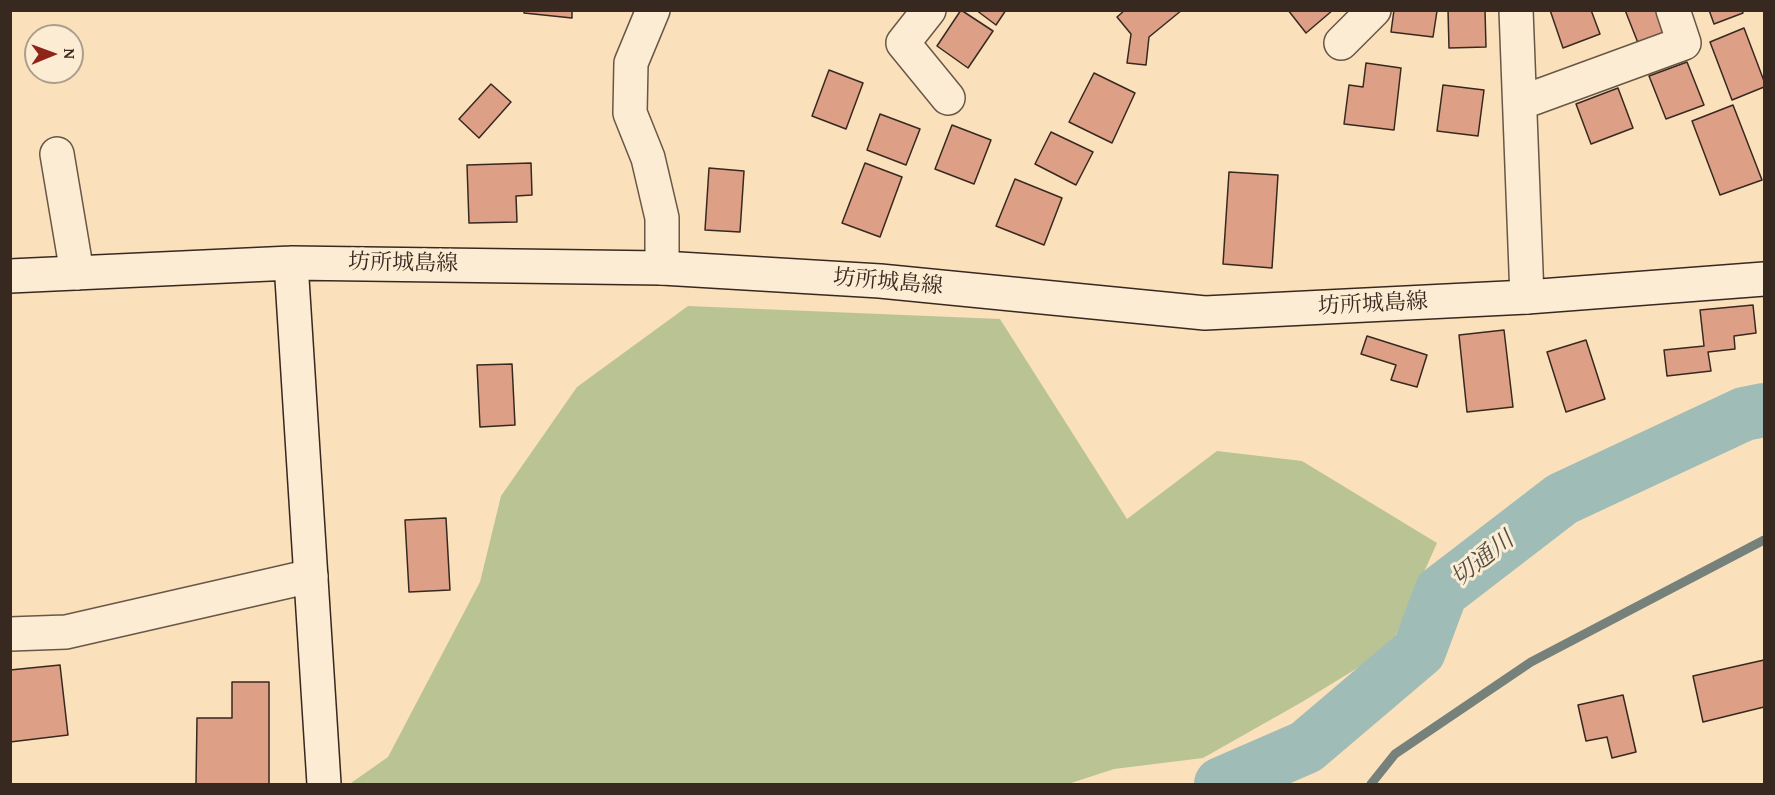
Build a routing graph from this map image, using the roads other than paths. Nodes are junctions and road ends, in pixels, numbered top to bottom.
1 (653, 10) edge
2 (928, 10) edge
3 (1374, 10) edge
4 (1516, 10) edge
5 (1673, 10) edge
6 (1341, 43) dead end
7 (948, 98) dead end
8 (1520, 103) junction
9 (57, 154) dead end
10 (291, 263) junction
11 (662, 267) junction
12 (77, 273) junction
13 (10, 276) edge
14 (1764, 279) edge
15 (1527, 297) junction
16 (311, 576) junction
17 (10, 634) edge
18 (324, 784) edge

1 - 11 street
2 - 7 street
3 - 6 street
4 - 8 street
5 - 8 street
8 - 15 street
9 - 12 street
10 - 11 street, 坊所城島線
10 - 12 street, 坊所城島線
10 - 16 street
11 - 15 street, 坊所城島線
12 - 13 street, 坊所城島線
14 - 15 street, 坊所城島線
16 - 17 street
16 - 18 street

